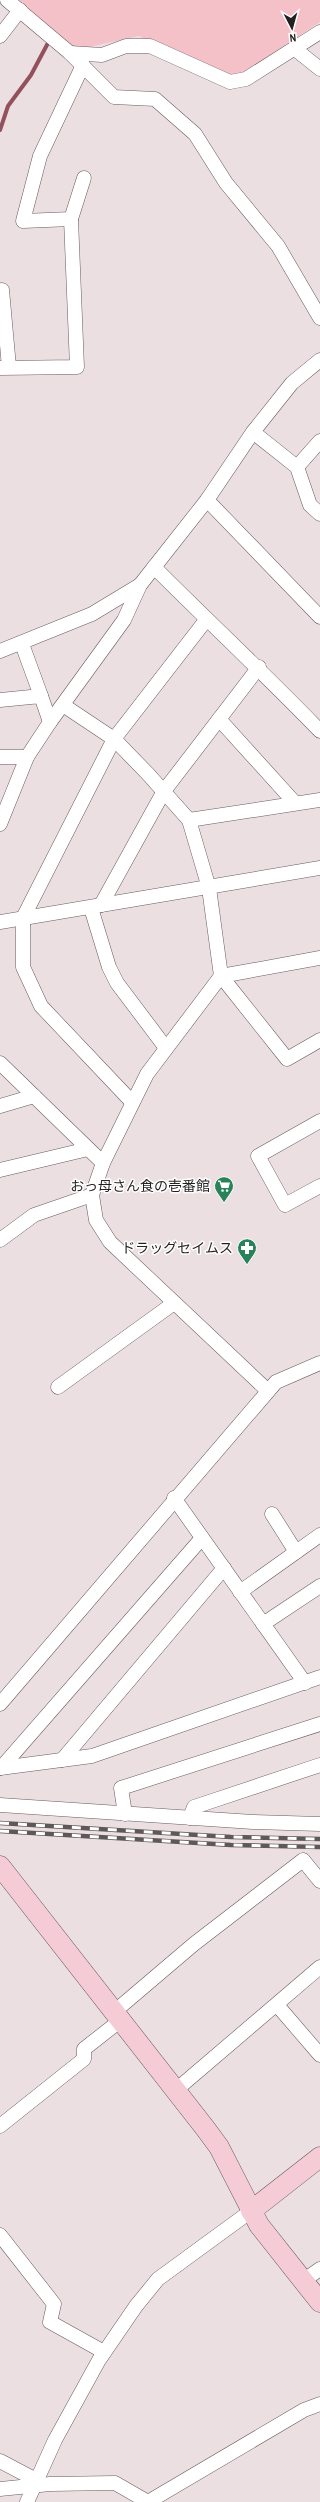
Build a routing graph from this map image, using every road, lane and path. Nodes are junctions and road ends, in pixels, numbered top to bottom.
1 (6, 0) edge
2 (20, 10) junction
3 (320, 32) edge
4 (0, 36) edge
5 (295, 49) junction
6 (70, 53) junction
7 (83, 65) junction
8 (320, 69) edge
9 (84, 178) dead end
10 (71, 219) junction
11 (2, 290) dead end
12 (320, 318) edge
13 (320, 361) edge
14 (5, 368) edge
15 (253, 432) junction
16 (320, 441) edge
17 (297, 466) junction
18 (207, 500) junction
19 (320, 514) edge
20 (154, 567) junction
21 (140, 585) junction
22 (320, 617) edge
23 (206, 620) junction
24 (22, 644) junction
25 (0, 651) edge
26 (259, 667) junction
27 (41, 696) junction
28 (0, 700) edge
29 (63, 705) junction
30 (219, 719) junction
31 (50, 722) junction
32 (320, 731) edge
33 (114, 739) junction
34 (0, 757) edge
35 (27, 757) junction
36 (164, 791) junction
37 (320, 800) edge
38 (295, 803) junction
39 (189, 820) junction
40 (0, 824) edge
41 (320, 868) edge
42 (209, 888) junction
43 (96, 907) junction
44 (23, 918) junction
45 (0, 922) edge
46 (320, 958) edge
47 (221, 976) junction
48 (320, 1040) edge
49 (166, 1048) junction
50 (0, 1063) edge
51 (34, 1096) junction
52 (132, 1102) junction
53 (0, 1106) edge
54 (320, 1121) edge
55 (88, 1149) junction
56 (103, 1163) junction
57 (0, 1170) edge
58 (320, 1186) edge
59 (92, 1195) junction
60 (0, 1240) edge
61 (174, 1303) junction
62 (318, 1368) edge
63 (58, 1387) dead end
64 (268, 1391) junction
65 (174, 1498) junction
66 (272, 1514) dead end
67 (320, 1535) edge
68 (202, 1538) junction
69 (296, 1552) junction
70 (224, 1568) junction
71 (320, 1586) edge
72 (240, 1592) junction
73 (263, 1624) junction
74 (320, 1677) edge
75 (304, 1683) junction
76 (0, 1704) edge
77 (320, 1724) edge
78 (62, 1760) junction
79 (320, 1765) edge
80 (1, 1768) edge
81 (0, 1805) edge
82 (125, 1814) junction
83 (190, 1818) junction
84 (320, 1824) edge
85 (2, 1872) edge
86 (320, 1881) edge
87 (320, 1967) edge
88 (277, 2005) junction
89 (117, 2016) junction
90 (320, 2055) edge
91 (176, 2090) junction
92 (0, 2126) edge
93 (320, 2157) edge
94 (251, 2211) junction
95 (0, 2235) edge
96 (320, 2269) edge
97 (304, 2281) junction
98 (320, 2302) edge
99 (104, 2352) junction
100 (320, 2404) edge
101 (0, 2461) edge
102 (35, 2483) junction
103 (0, 2489) edge
104 (27, 2502) edge
105 (148, 2502) edge

1 - 2 street
2 - 4 street
2 - 6 street
3 - 5 street
5 - 6 street
5 - 8 street
6 - 7 street
7 - 10 street
7 - 12 street
9 - 10 street
10 - 14 street
11 - 14 street
13 - 15 street
15 - 17 street
15 - 18 street
16 - 17 street
17 - 19 street
18 - 20 street
18 - 22 street
20 - 21 street
20 - 23 street
21 - 24 street
21 - 29 street
23 - 26 street
23 - 33 street
24 - 25 street
24 - 27 street
26 - 30 street
26 - 32 street
27 - 28 street
27 - 31 street
29 - 31 street
29 - 33 street
30 - 36 street
30 - 38 street
31 - 35 street
33 - 36 street
33 - 44 street
34 - 35 street
35 - 40 street
36 - 39 street
36 - 43 street
37 - 38 street
38 - 39 street
39 - 42 street
41 - 42 street
42 - 43 street
42 - 47 street
43 - 44 street
43 - 49 street
44 - 45 street
44 - 52 street
46 - 47 street
47 - 48 street
47 - 49 street
49 - 52 street
50 - 51 street
51 - 53 street
51 - 55 street
52 - 56 street
54 - 58 street
55 - 56 street
55 - 57 street
56 - 59 street
59 - 60 street
59 - 61 street
61 - 63 street
61 - 64 street
62 - 64 street
64 - 65 street
65 - 68 street
65 - 76 street
66 - 69 street
67 - 69 street
68 - 70 street
68 - 80 street
69 - 72 street
70 - 72 street
70 - 78 street
71 - 73 street
72 - 73 street
73 - 75 street
74 - 75 street
75 - 78 street
77 - 82 street
78 - 80 street
79 - 83 street
81 - 82 street
82 - 83 street
83 - 84 street
85 - 89 street
86 - 89 street
87 - 88 street
88 - 90 street
88 - 91 street
89 - 91 street
89 - 92 street
91 - 94 street
93 - 94 street
94 - 97 street
94 - 99 street
95 - 99 street
96 - 97 street
97 - 98 street
99 - 102 street
100 - 105 street
101 - 102 street
102 - 103 street
102 - 104 street
102 - 105 street

